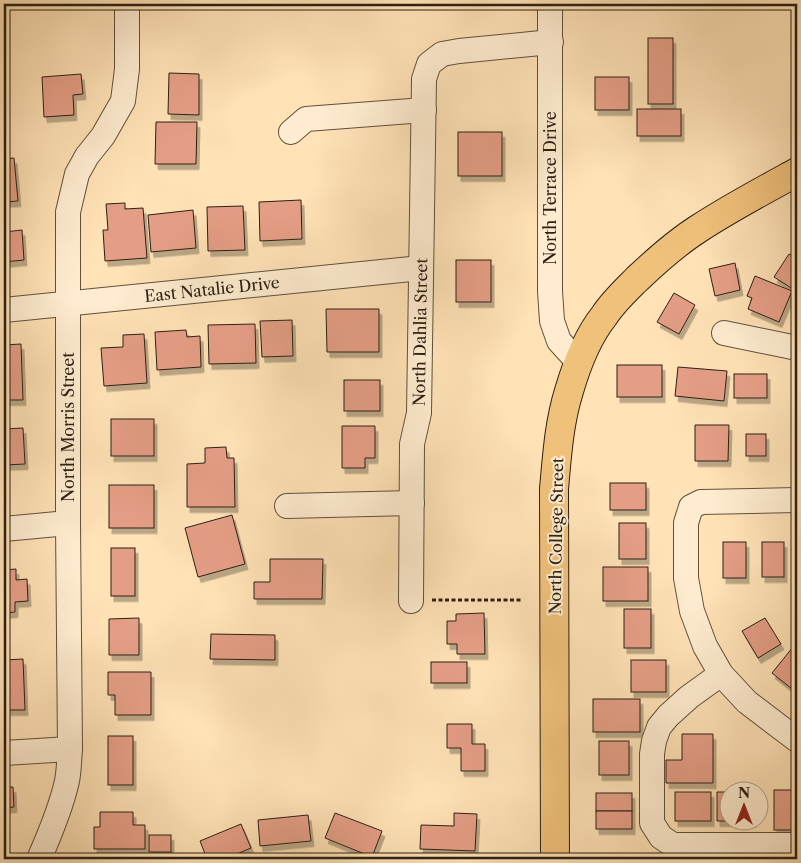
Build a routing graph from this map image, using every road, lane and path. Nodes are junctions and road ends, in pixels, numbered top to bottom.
1 (127, 4) edge
2 (550, 4) edge
3 (551, 42) junction
4 (424, 110) junction
5 (291, 132) dead end
6 (797, 172) edge
7 (421, 268) junction
8 (68, 304) junction
9 (4, 310) edge
10 (724, 333) dead end
11 (797, 348) edge
12 (579, 363) junction
13 (797, 500) edge
14 (412, 503) junction
15 (287, 506) dead end
16 (68, 523) junction
17 (4, 529) edge
18 (422, 600) joint
19 (522, 600) dead end
20 (720, 674) junction
21 (797, 740) edge
22 (70, 750) junction
23 (4, 753) edge
24 (797, 845) edge
25 (39, 859) edge
26 (555, 859) edge

1 - 8 street, North Morris Street
2 - 3 street, North Terrace Drive
3 - 4 street, North Dahlia Street
3 - 12 street, North Terrace Drive
4 - 5 street
4 - 7 street, North Dahlia Street
6 - 12 main road, North College Street
7 - 8 street, East Natalie Drive
7 - 14 street, North Dahlia Street
8 - 9 street, East Natalie Drive
8 - 16 street, North Morris Street
10 - 11 street
12 - 26 main road, North College Street
13 - 20 street
14 - 15 street
14 - 18 street, North Dahlia Street
16 - 17 street
16 - 22 street, North Morris Street
18 - 19 path
20 - 21 street
20 - 24 street
22 - 23 street
22 - 25 street, North Morris Street

